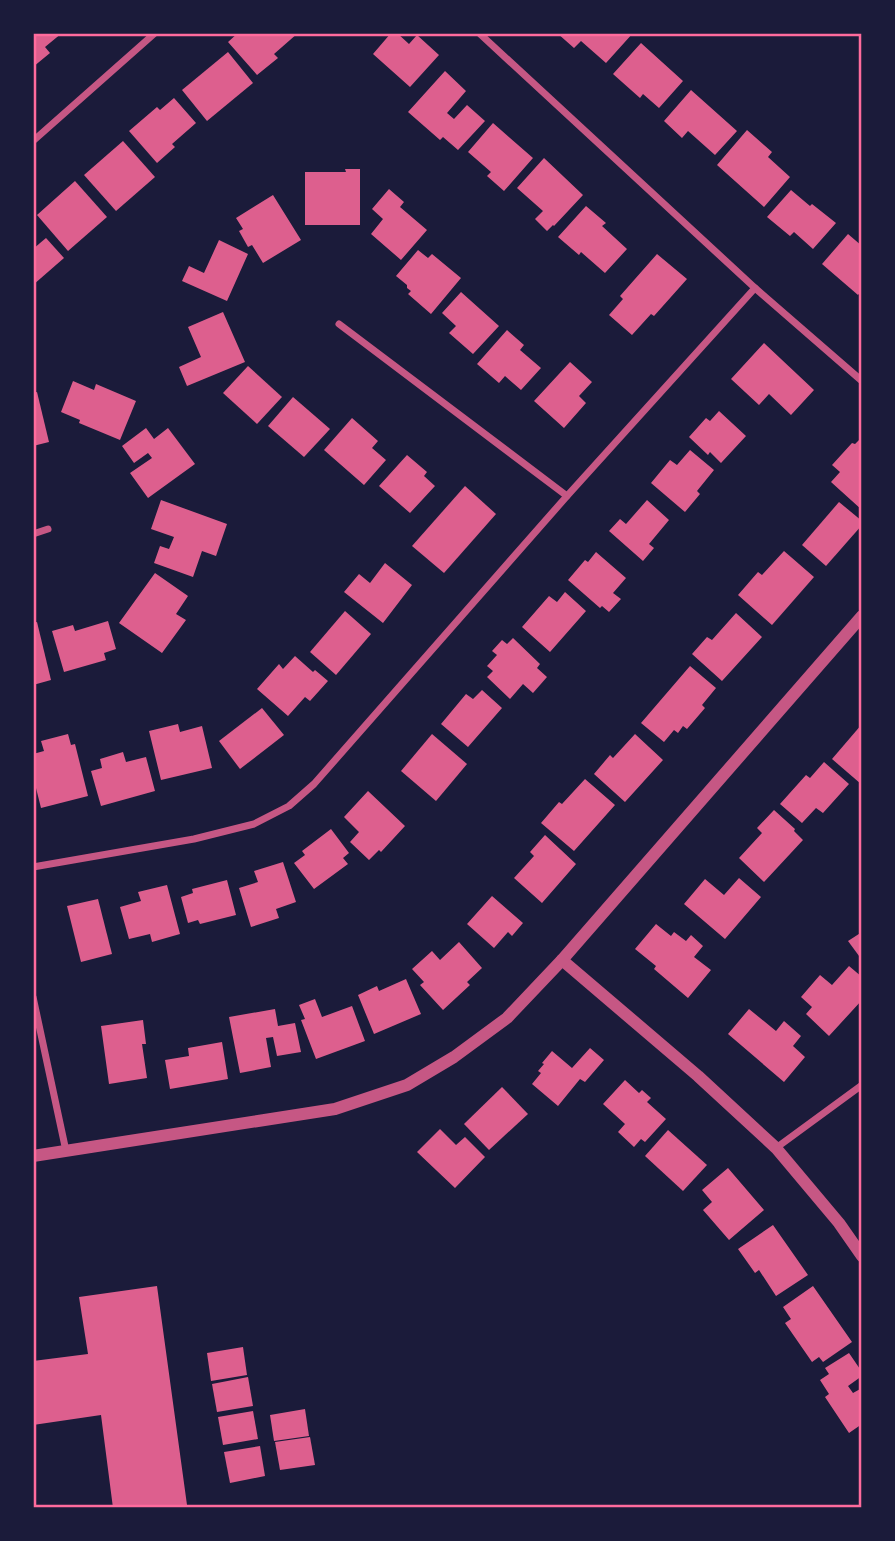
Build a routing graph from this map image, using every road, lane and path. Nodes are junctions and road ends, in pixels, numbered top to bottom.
1 (155, 33) edge
2 (479, 33) edge
3 (33, 141) edge
4 (755, 288) junction
5 (339, 324) dead end
6 (862, 381) edge
7 (567, 496) junction
8 (48, 529) dead end
9 (33, 534) edge
10 (862, 616) edge
11 (33, 867) edge
12 (562, 960) junction
13 (33, 997) edge
14 (862, 1085) edge
15 (776, 1148) junction
16 (66, 1151) junction
17 (33, 1156) edge
18 (862, 1256) edge

1 - 3 street
2 - 4 street
4 - 6 street
4 - 7 street
5 - 7 street
7 - 11 street
8 - 9 street
10 - 12 street
12 - 15 street
12 - 16 street
13 - 16 street
14 - 15 street
15 - 18 street
16 - 17 street

